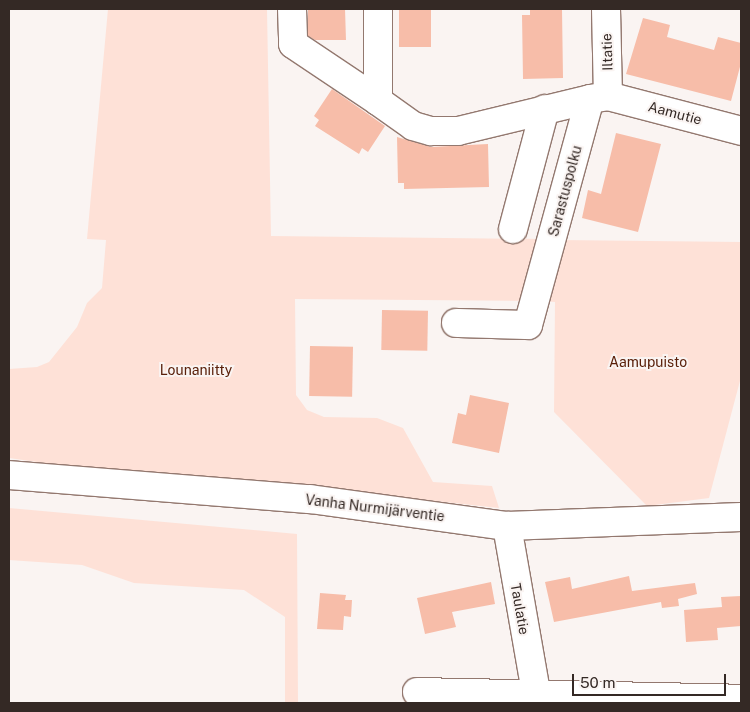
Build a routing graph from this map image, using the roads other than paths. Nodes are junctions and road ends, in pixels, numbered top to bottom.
1 (292, 9) edge
2 (378, 9) edge
3 (606, 9) edge
4 (599, 98) junction
5 (378, 101) junction
6 (545, 109) junction
7 (741, 131) edge
8 (512, 229) dead end
9 (456, 323) dead end
10 (9, 475) edge
11 (741, 517) edge
12 (506, 526) junction
13 (417, 692) dead end
14 (536, 693) junction
15 (741, 698) edge

1 - 5 street
2 - 5 street
3 - 4 street, Iltatie
4 - 6 street
4 - 7 street, Aamutie
4 - 9 street, Sarastuspolku
5 - 6 street
6 - 8 street
10 - 12 street, Vanha Nurmijärventie
11 - 12 street, Vanha Nurmijärventie
12 - 14 street, Taulatie
13 - 14 street
14 - 15 street

